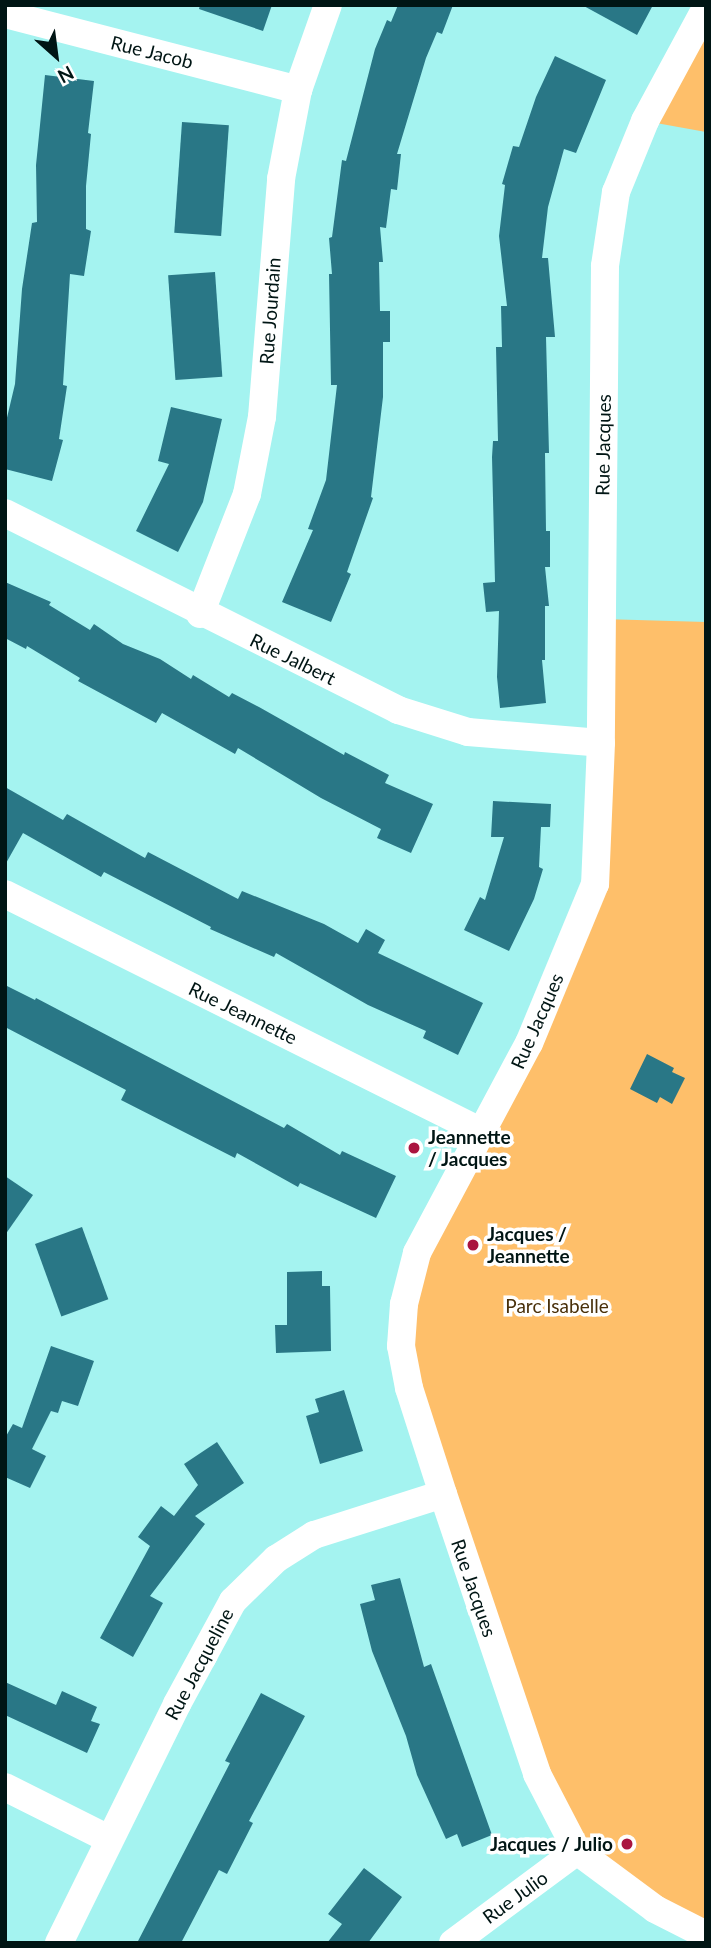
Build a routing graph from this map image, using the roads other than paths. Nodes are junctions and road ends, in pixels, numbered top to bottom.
1 (328, 5) edge
2 (706, 8) edge
3 (5, 14) edge
4 (298, 90) junction
5 (5, 513) edge
6 (200, 614) junction
7 (601, 743) junction
8 (5, 894) edge
9 (482, 1132) junction
10 (443, 1494) junction
11 (5, 1787) edge
12 (109, 1839) junction
13 (577, 1851) junction
14 (706, 1935) edge
15 (59, 1943) edge
16 (453, 1943) edge

1 - 4 street, Rue Jourdain
2 - 7 street, Rue Jacques
3 - 4 street, Rue Jacob
4 - 6 street, Rue Jourdain
5 - 6 street, Rue Jalbert
6 - 7 street, Rue Jalbert
7 - 9 street, Rue Jacques
8 - 9 street, Rue Jeannette
9 - 10 street, Rue Jacques
10 - 12 street, Rue Jacqueline
10 - 13 street, Rue Jacques
11 - 12 street
12 - 15 street, Rue Jacqueline
13 - 14 street, Rue Jacques
13 - 16 street, Rue Julio

